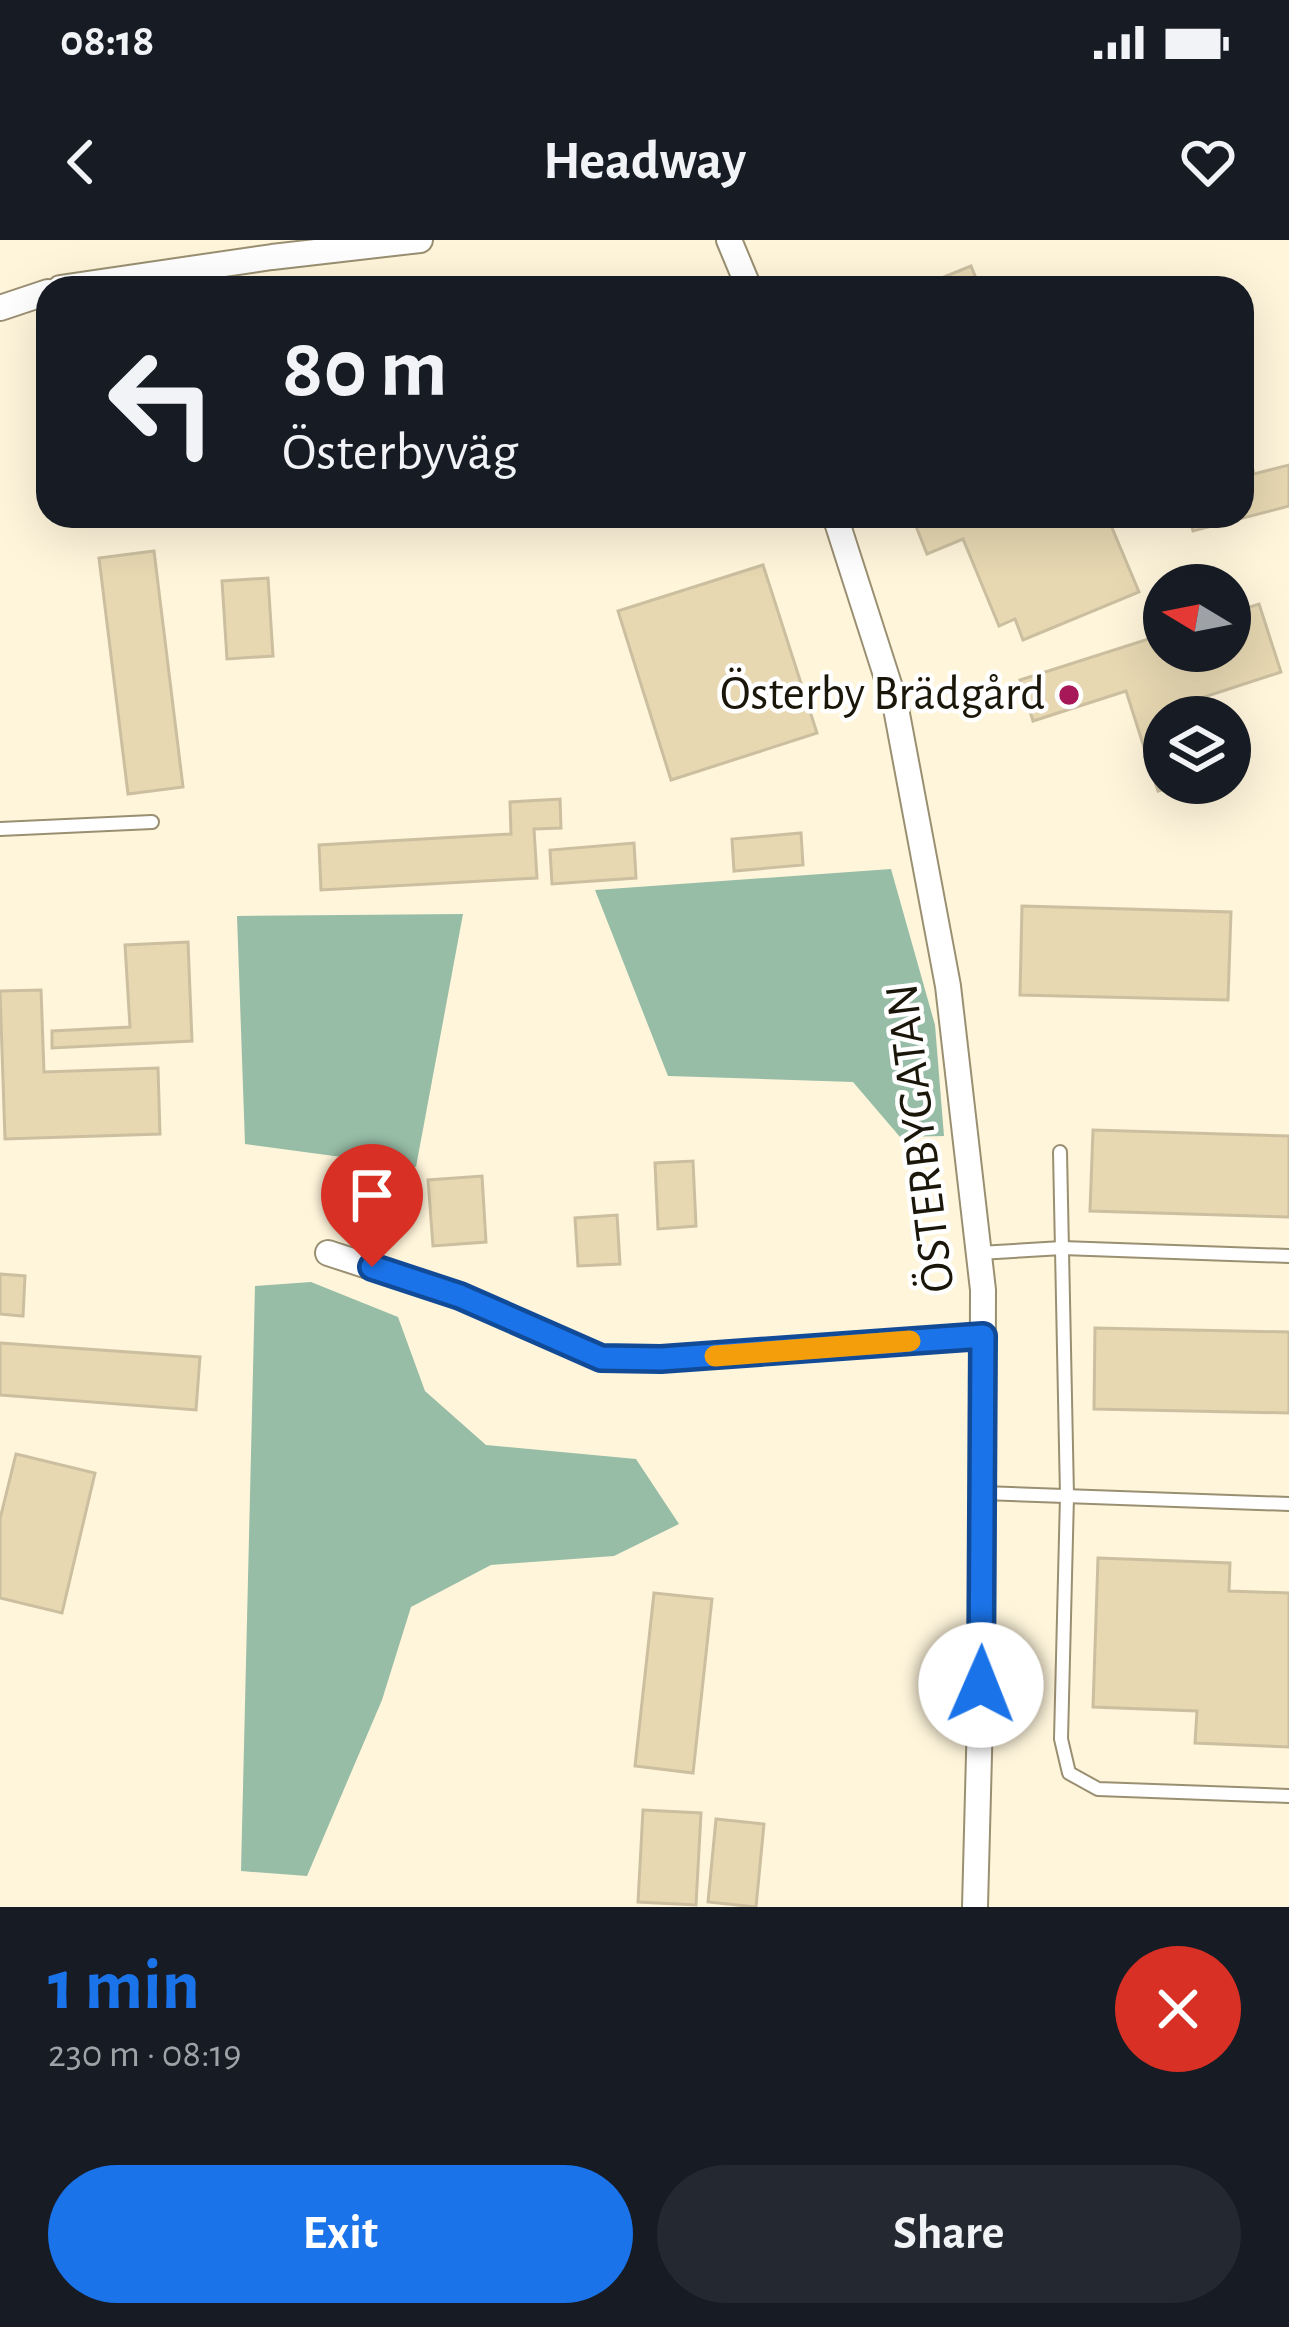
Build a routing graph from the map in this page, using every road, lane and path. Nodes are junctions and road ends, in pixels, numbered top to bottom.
1 (420, 240) edge
2 (729, 240) edge
3 (142, 276) edge
4 (744, 276) edge
5 (36, 296) edge
6 (0, 308) edge
7 (839, 528) edge
8 (152, 823) dead end
9 (0, 829) edge
10 (1060, 1152) dead end
11 (1062, 1248) junction
12 (328, 1253) dead end
13 (979, 1253) junction
14 (1289, 1256) edge
15 (983, 1336) junction
16 (982, 1493) junction
17 (1067, 1496) junction
18 (1289, 1504) edge
19 (1289, 1796) edge
20 (975, 1907) edge

1 - 3 street
2 - 4 street
5 - 6 street
7 - 13 street, ÖSTERBYGATAN
8 - 9 lane
10 - 11 lane
11 - 13 lane
11 - 14 lane
11 - 17 lane
12 - 15 street
13 - 15 street, ÖSTERBYGATAN
15 - 16 street, ÖSTERBYGATAN
16 - 17 lane
16 - 20 street, ÖSTERBYGATAN
17 - 18 lane
17 - 19 lane

